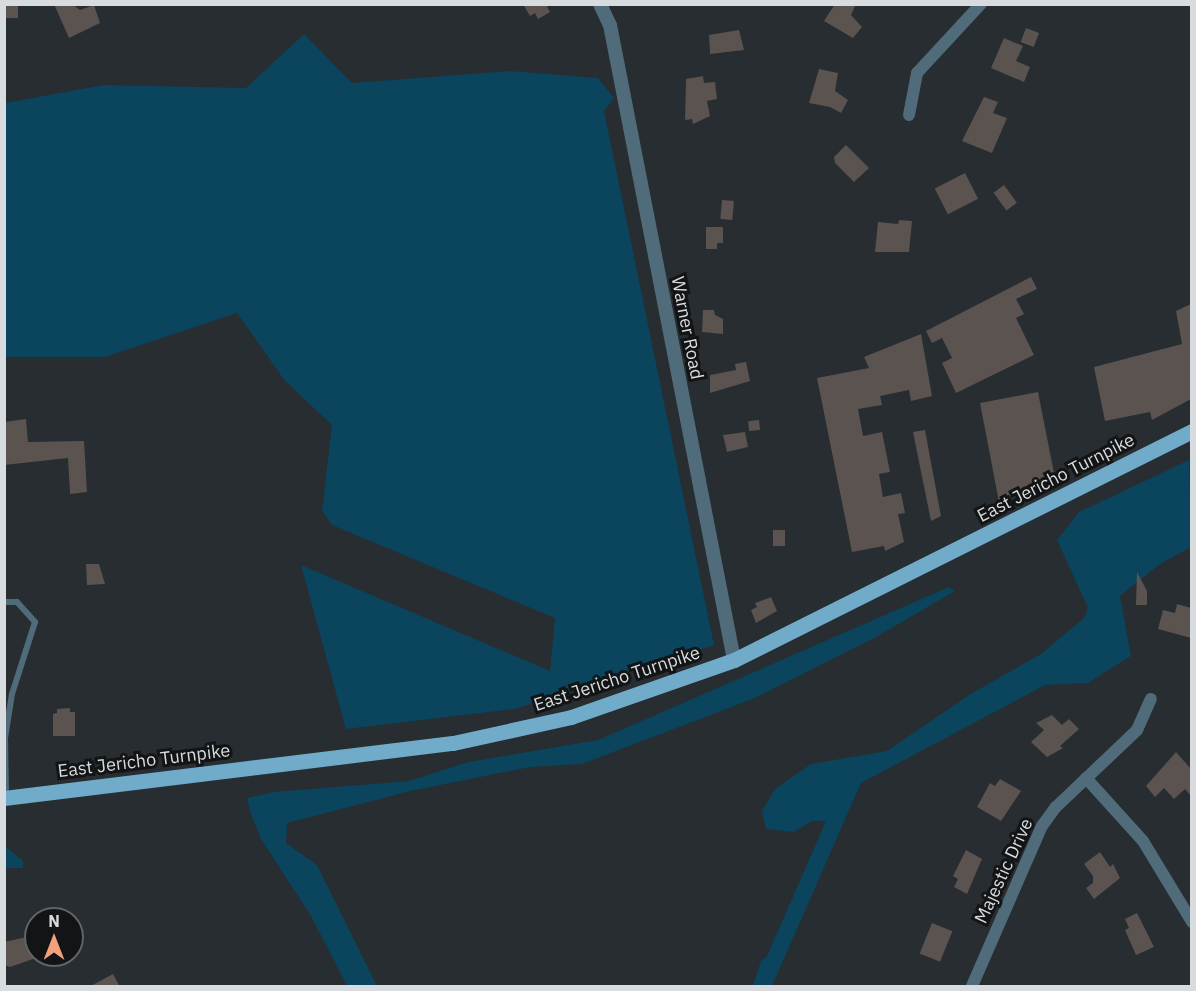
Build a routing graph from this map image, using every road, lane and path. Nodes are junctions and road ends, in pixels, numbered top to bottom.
1 (600, 4) edge
2 (981, 4) edge
3 (909, 116) dead end
4 (1191, 431) edge
5 (4, 602) edge
6 (734, 660) junction
7 (1151, 699) dead end
8 (1086, 778) junction
9 (5, 798) edge
10 (1191, 922) edge
11 (972, 987) edge

1 - 6 street, Warner Road
2 - 3 street
4 - 6 main road, East Jericho Turnpike
5 - 9 lane
6 - 9 main road, East Jericho Turnpike
7 - 8 street, Majestic Drive
8 - 10 street
8 - 11 street, Majestic Drive

